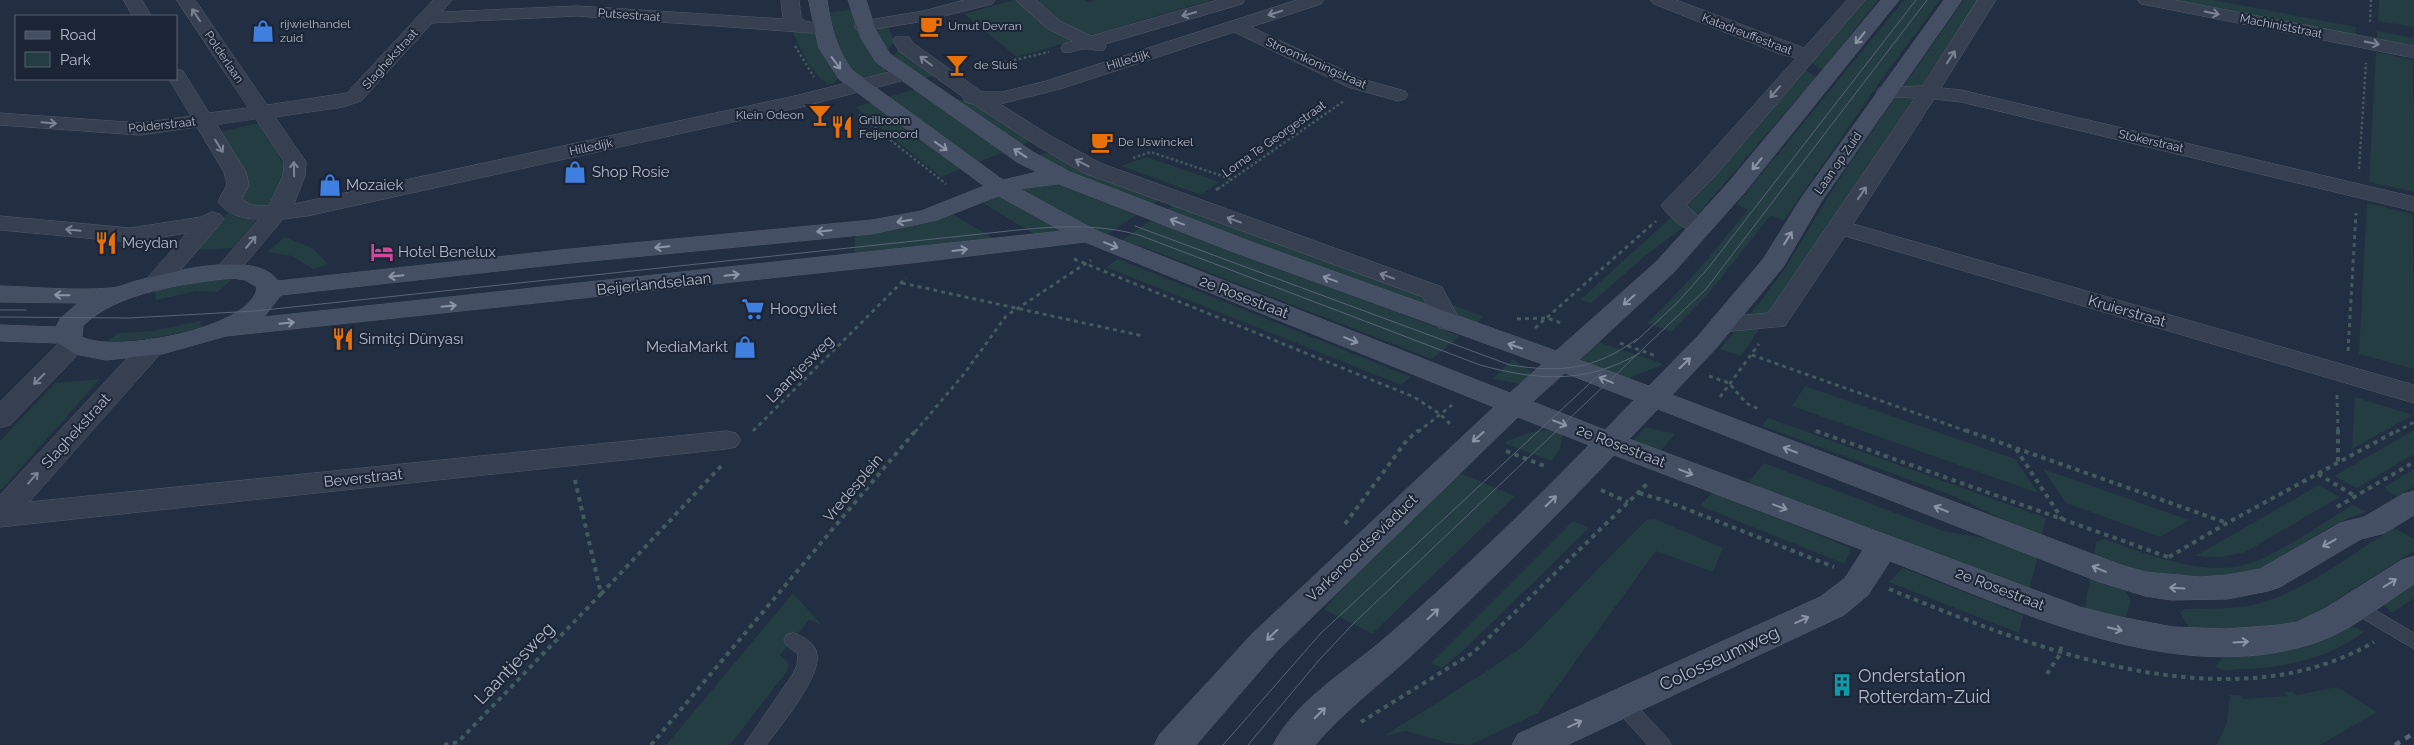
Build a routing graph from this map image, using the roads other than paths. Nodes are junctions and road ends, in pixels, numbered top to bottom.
1 (133, 0) edge
2 (186, 0) edge
3 (443, 0) edge
4 (790, 0) edge
5 (818, 0) edge
6 (857, 0) edge
7 (986, 0) edge
8 (1026, 0) edge
9 (1236, 0) edge
10 (1315, 0) edge
11 (1660, 0) edge
12 (1856, 0) edge
13 (1890, 0) edge
14 (1953, 0) edge
15 (1987, 0) edge
16 (2147, 0) edge
17 (2225, 0) edge
18 (888, 2) dead end
19 (141, 15) edge
20 (427, 18) junction
21 (894, 22) junction
22 (1051, 22) junction
23 (800, 26) junction
24 (864, 26) junction
25 (1235, 26) junction
26 (822, 30) junction
27 (1118, 34) junction
28 (2414, 36) edge
29 (902, 41) junction
30 (1088, 43) junction
31 (1070, 48) dead end
32 (2414, 52) edge
33 (883, 58) junction
34 (1137, 58) junction
35 (1804, 59) junction
36 (905, 74) junction
37 (178, 77) edge
38 (1827, 79) junction
39 (860, 86) junction
40 (941, 86) junction
41 (1886, 92) junction
42 (1928, 92) junction
43 (1398, 95) dead end
44 (976, 98) junction
45 (263, 113) junction
46 (0, 119) edge
47 (203, 121) junction
48 (1062, 177) junction
49 (999, 187) junction
50 (228, 201) junction
51 (2414, 204) edge
52 (276, 213) junction
53 (0, 223) edge
54 (208, 223) junction
55 (1839, 227) junction
56 (1700, 228) junction
57 (1087, 235) junction
58 (226, 272) junction
59 (156, 283) junction
60 (270, 289) junction
61 (0, 294) edge
62 (111, 296) junction
63 (1448, 322) junction
64 (1722, 324) junction
65 (221, 329) junction
66 (0, 333) edge
67 (70, 339) junction
68 (152, 347) junction
69 (1561, 362) junction
70 (2414, 394) edge
71 (1651, 397) junction
72 (1514, 405) junction
73 (0, 419) edge
74 (1608, 442) junction
75 (734, 446) road end
76 (2414, 501) edge
77 (0, 515) edge
78 (1882, 544) junction
79 (2414, 568) edge
80 (2355, 605) junction
81 (793, 640) dead end
82 (2414, 642) edge
83 (1621, 702) junction
84 (754, 745) edge
85 (1173, 745) edge
86 (1292, 745) edge
87 (1531, 745) edge
88 (1662, 745) edge

1 - 19 street
45 -> 2 street, Polderlaan
3 - 20 street, Slaghekstraat
4 - 23 street
5 - 26 main road, 2e Rosestraat
6 - 24 main road
7 - 21 street
8 - 22 street
9 -> 27 street, Hilledijk
10 -> 25 street, Hilledijk
11 - 35 street, Katadreuffestraat
12 - 35 street
13 -> 38 main road
14 - 41 main road, Laan op Zuid
42 -> 15 street
16 -> 32 street, Machiniststraat
17 - 28 street, Machiniststraat
18 - 21 street
20 - 23 street, Putsestraat
20 - 45 street, Slaghekstraat
21 - 24 street
21 - 29 street
22 - 27 street
22 - 30 street
23 - 26 street, Putsestraat
24 - 33 main road
25 - 34 street, Hilledijk
25 - 43 street, Stroomkoningstraat
26 -> 39 main road, 2e Rosestraat
27 - 30 street, Hilledijk
27 - 34 street
29 - 33 street
40 -> 29 street
30 - 31 street, Hilledijk
30 - 34 street
33 - 36 main road
34 - 44 street, Hilledijk
35 - 38 street
35 -> 56 street
36 - 39 street, Hilledijk
36 - 40 main road
37 - 47 street
38 -> 56 main road
39 -> 49 main road, 2e Rosestraat
39 - 52 street, Hilledijk
40 - 44 street
48 -> 40 main road
41 - 42 street, Stokerstraat
64 -> 41 main road, Laan op Zuid
42 - 51 street, Stokerstraat
55 -> 42 street
63 -> 44 street
45 - 47 street, Polderstraat
52 -> 45 street
46 -> 47 street, Polderstraat
47 -> 50 street
48 - 49 main road
63 -> 48 main road
49 - 57 main road, 2e Rosestraat
49 -> 60 main road
50 - 52 street
50 - 54 street
58 -> 52 street
54 -> 53 street
54 - 59 street
55 - 64 street
55 - 70 street, Kruierstraat
56 -> 69 main road
65 -> 57 main road, Beijerlandselaan
57 -> 72 main road, 2e Rosestraat
58 - 59 main road
58 - 60 main road
59 - 62 main road
60 - 65 main road
62 -> 61 main road
62 - 67 main road
69 -> 63 main road
71 -> 64 main road, Laan op Zuid
65 - 68 main road
66 - 67 main road
67 - 68 main road
67 -> 73 street
77 -> 68 street, Slaghekstraat
71 -> 69 main road
69 - 72 main road, Varkenoordseviaduct
71 - 74 main road
76 -> 71 main road
72 -> 74 main road, 2e Rosestraat
72 -> 85 main road, Varkenoordseviaduct
74 -> 78 main road, 2e Rosestraat
86 -> 74 main road
75 - 77 street, Beverstraat
78 -> 80 main road, 2e Rosestraat
83 -> 78 main road, Colosseumweg
80 -> 79 main road, 2e Rosestraat
80 - 82 lane
81 - 84 lane
87 -> 83 main road, Colosseumweg
83 - 88 lane

